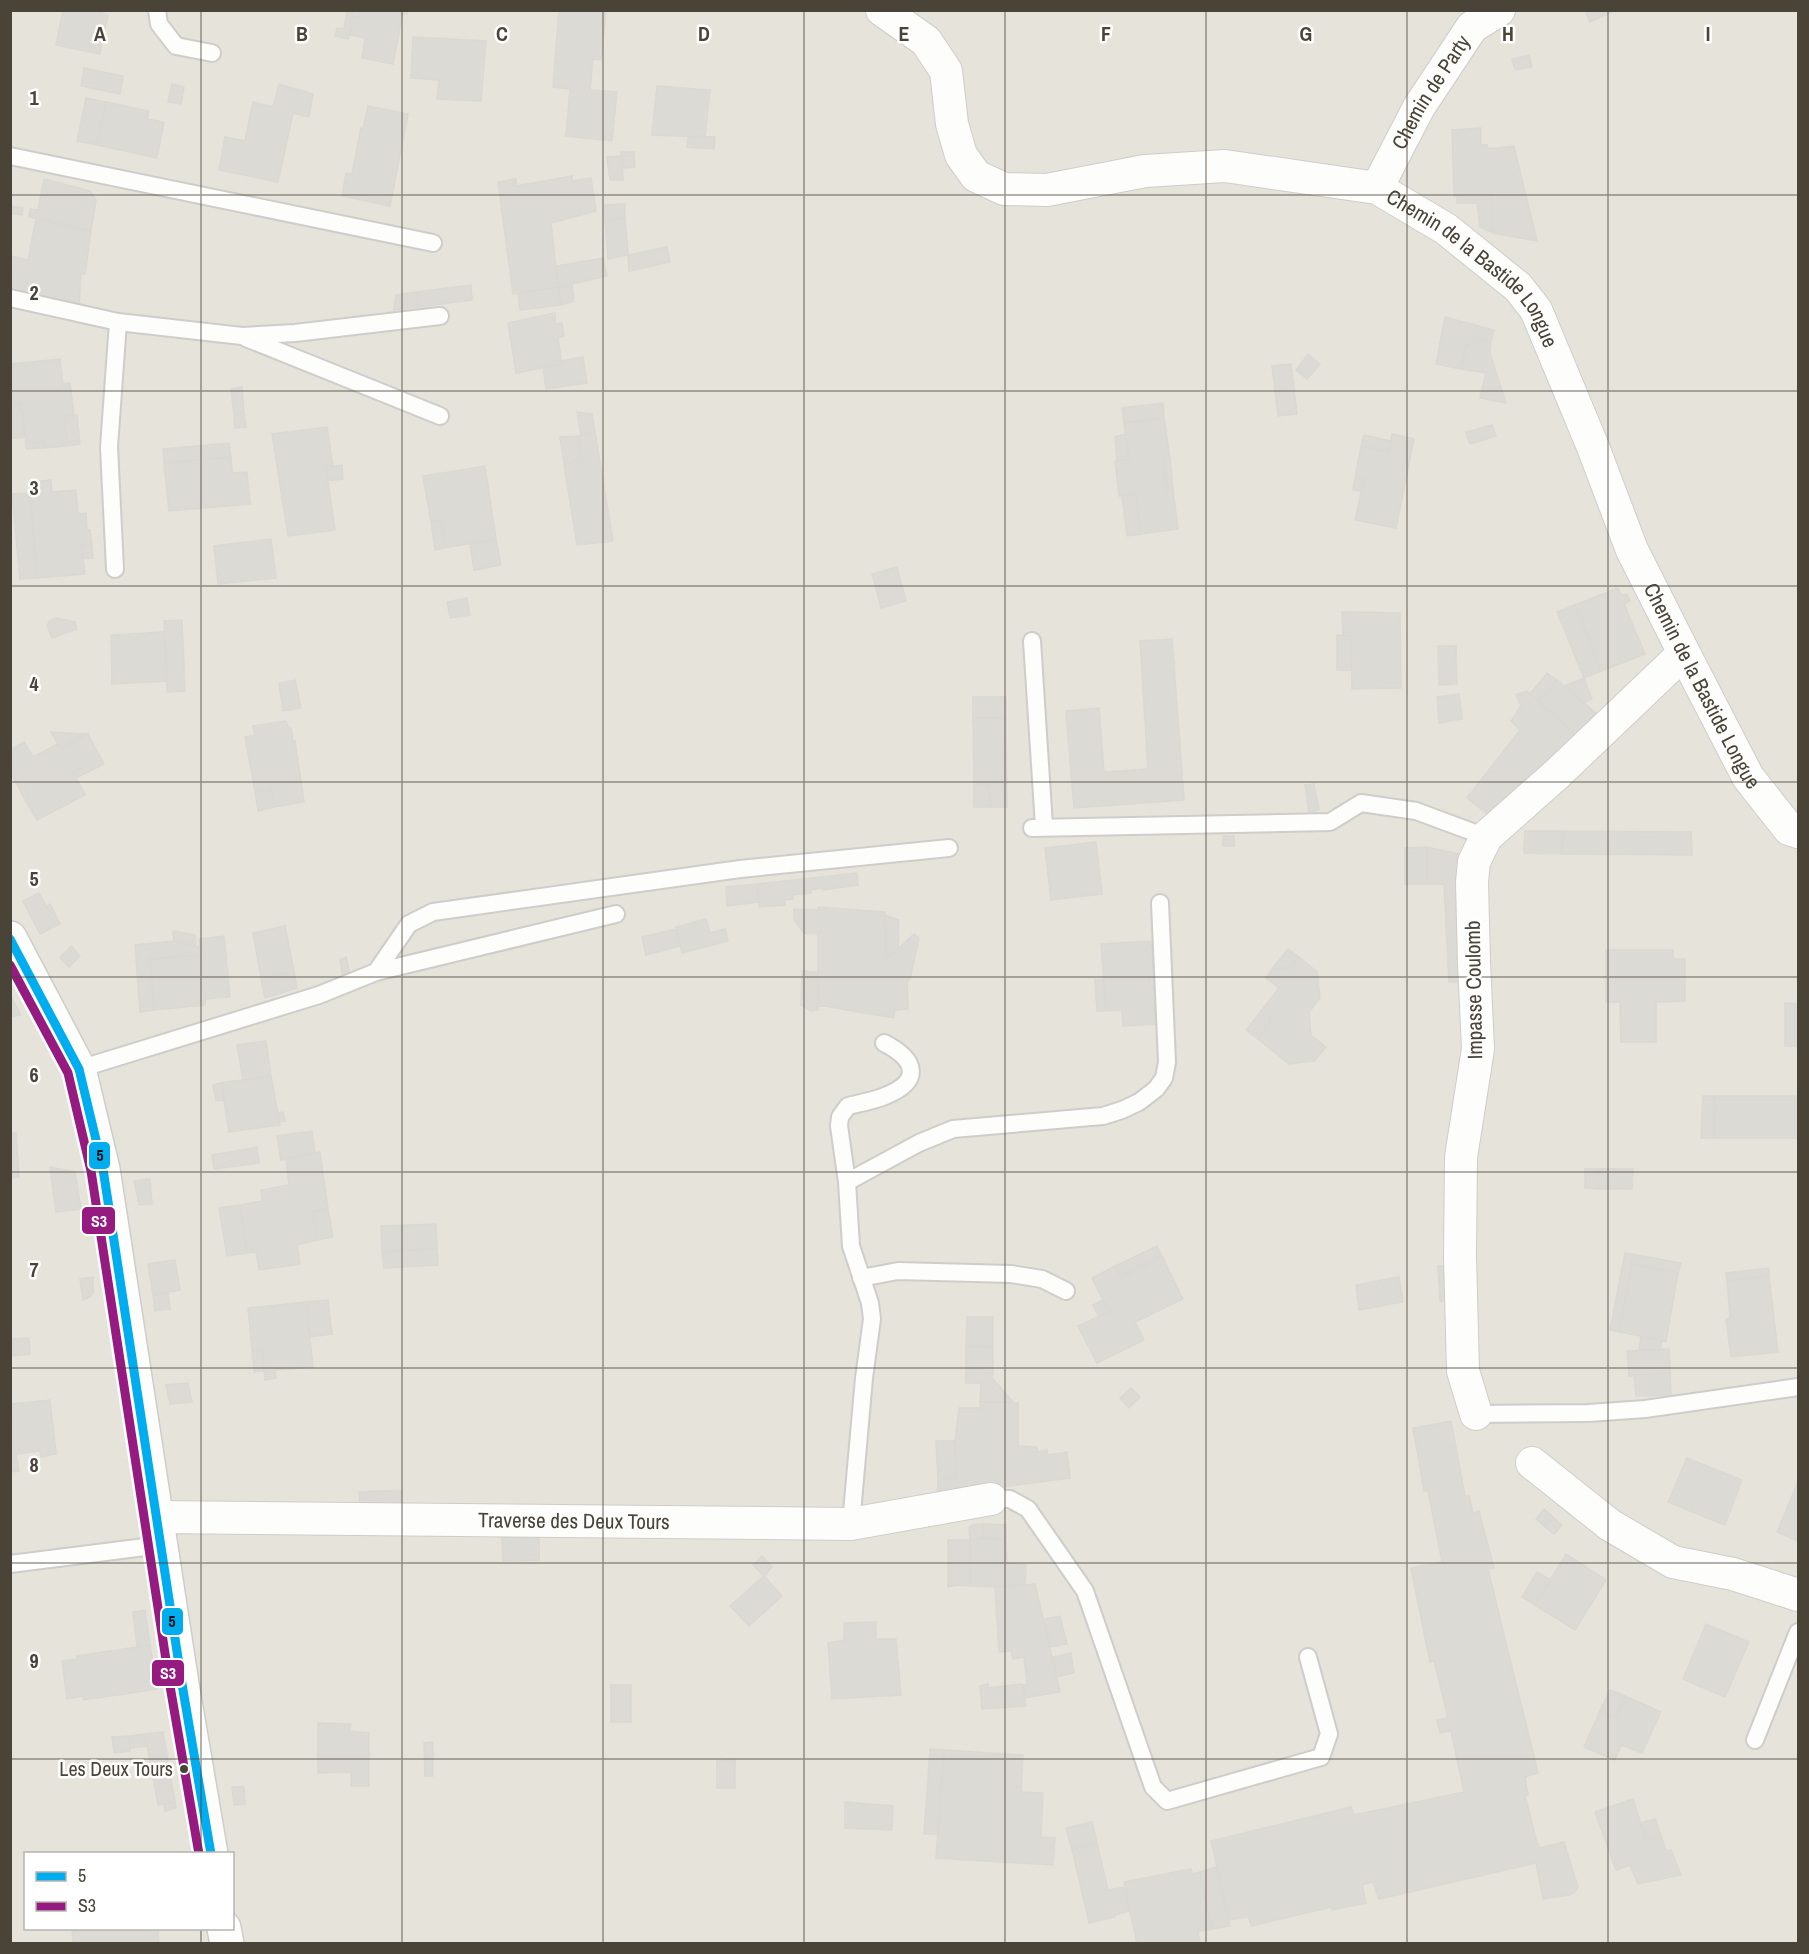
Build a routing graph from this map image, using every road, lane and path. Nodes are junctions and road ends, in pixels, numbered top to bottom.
1 (157, 10) edge
2 (882, 10) edge
3 (1499, 10) edge
4 (212, 53) dead end
5 (10, 156) edge
6 (1377, 188) junction
7 (433, 243) dead end
8 (10, 298) edge
9 (440, 316) dead end
10 (118, 322) junction
11 (242, 336) junction
12 (440, 416) dead end
13 (115, 569) dead end
14 (1032, 641) dead end
15 (1684, 653) junction
16 (1798, 832) edge
17 (1486, 837) junction
18 (949, 848) dead end
19 (1161, 903) dead end
20 (616, 914) dead end
21 (10, 938) edge
22 (376, 972) junction
23 (884, 1042) dead end
24 (79, 1069) junction
25 (847, 1182) junction
26 (861, 1278) junction
27 (1066, 1291) dead end
28 (1798, 1387) edge
29 (1476, 1414) joint
30 (1532, 1463) dead end
31 (991, 1499) joint
32 (851, 1524) junction
33 (159, 1531) junction
34 (10, 1564) edge
35 (1798, 1595) edge
36 (1798, 1632) edge
37 (1308, 1657) dead end
38 (1755, 1740) dead end
39 (211, 1852) edge

1 - 4 lane
2 - 6 street, Chemin de la Bastide Longue
3 - 6 street, Chemin de Party
5 - 7 lane
6 - 15 street, Chemin de la Bastide Longue
8 - 10 lane
9 - 11 lane
10 - 11 lane
10 - 13 lane
11 - 12 lane
14 - 17 lane
15 - 16 street, Chemin de la Bastide Longue
15 - 17 street, Impasse Coulomb
17 - 29 street, Impasse Coulomb
18 - 22 lane
19 - 25 lane
20 - 22 lane
21 - 24 street
22 - 24 lane
23 - 25 lane
24 - 33 street
25 - 26 lane
26 - 27 lane
26 - 32 lane
28 - 29 lane
30 - 35 street
31 - 32 street, Traverse des Deux Tours
31 - 37 lane
32 - 33 street, Traverse des Deux Tours
33 - 34 lane
33 - 39 street
36 - 38 lane

